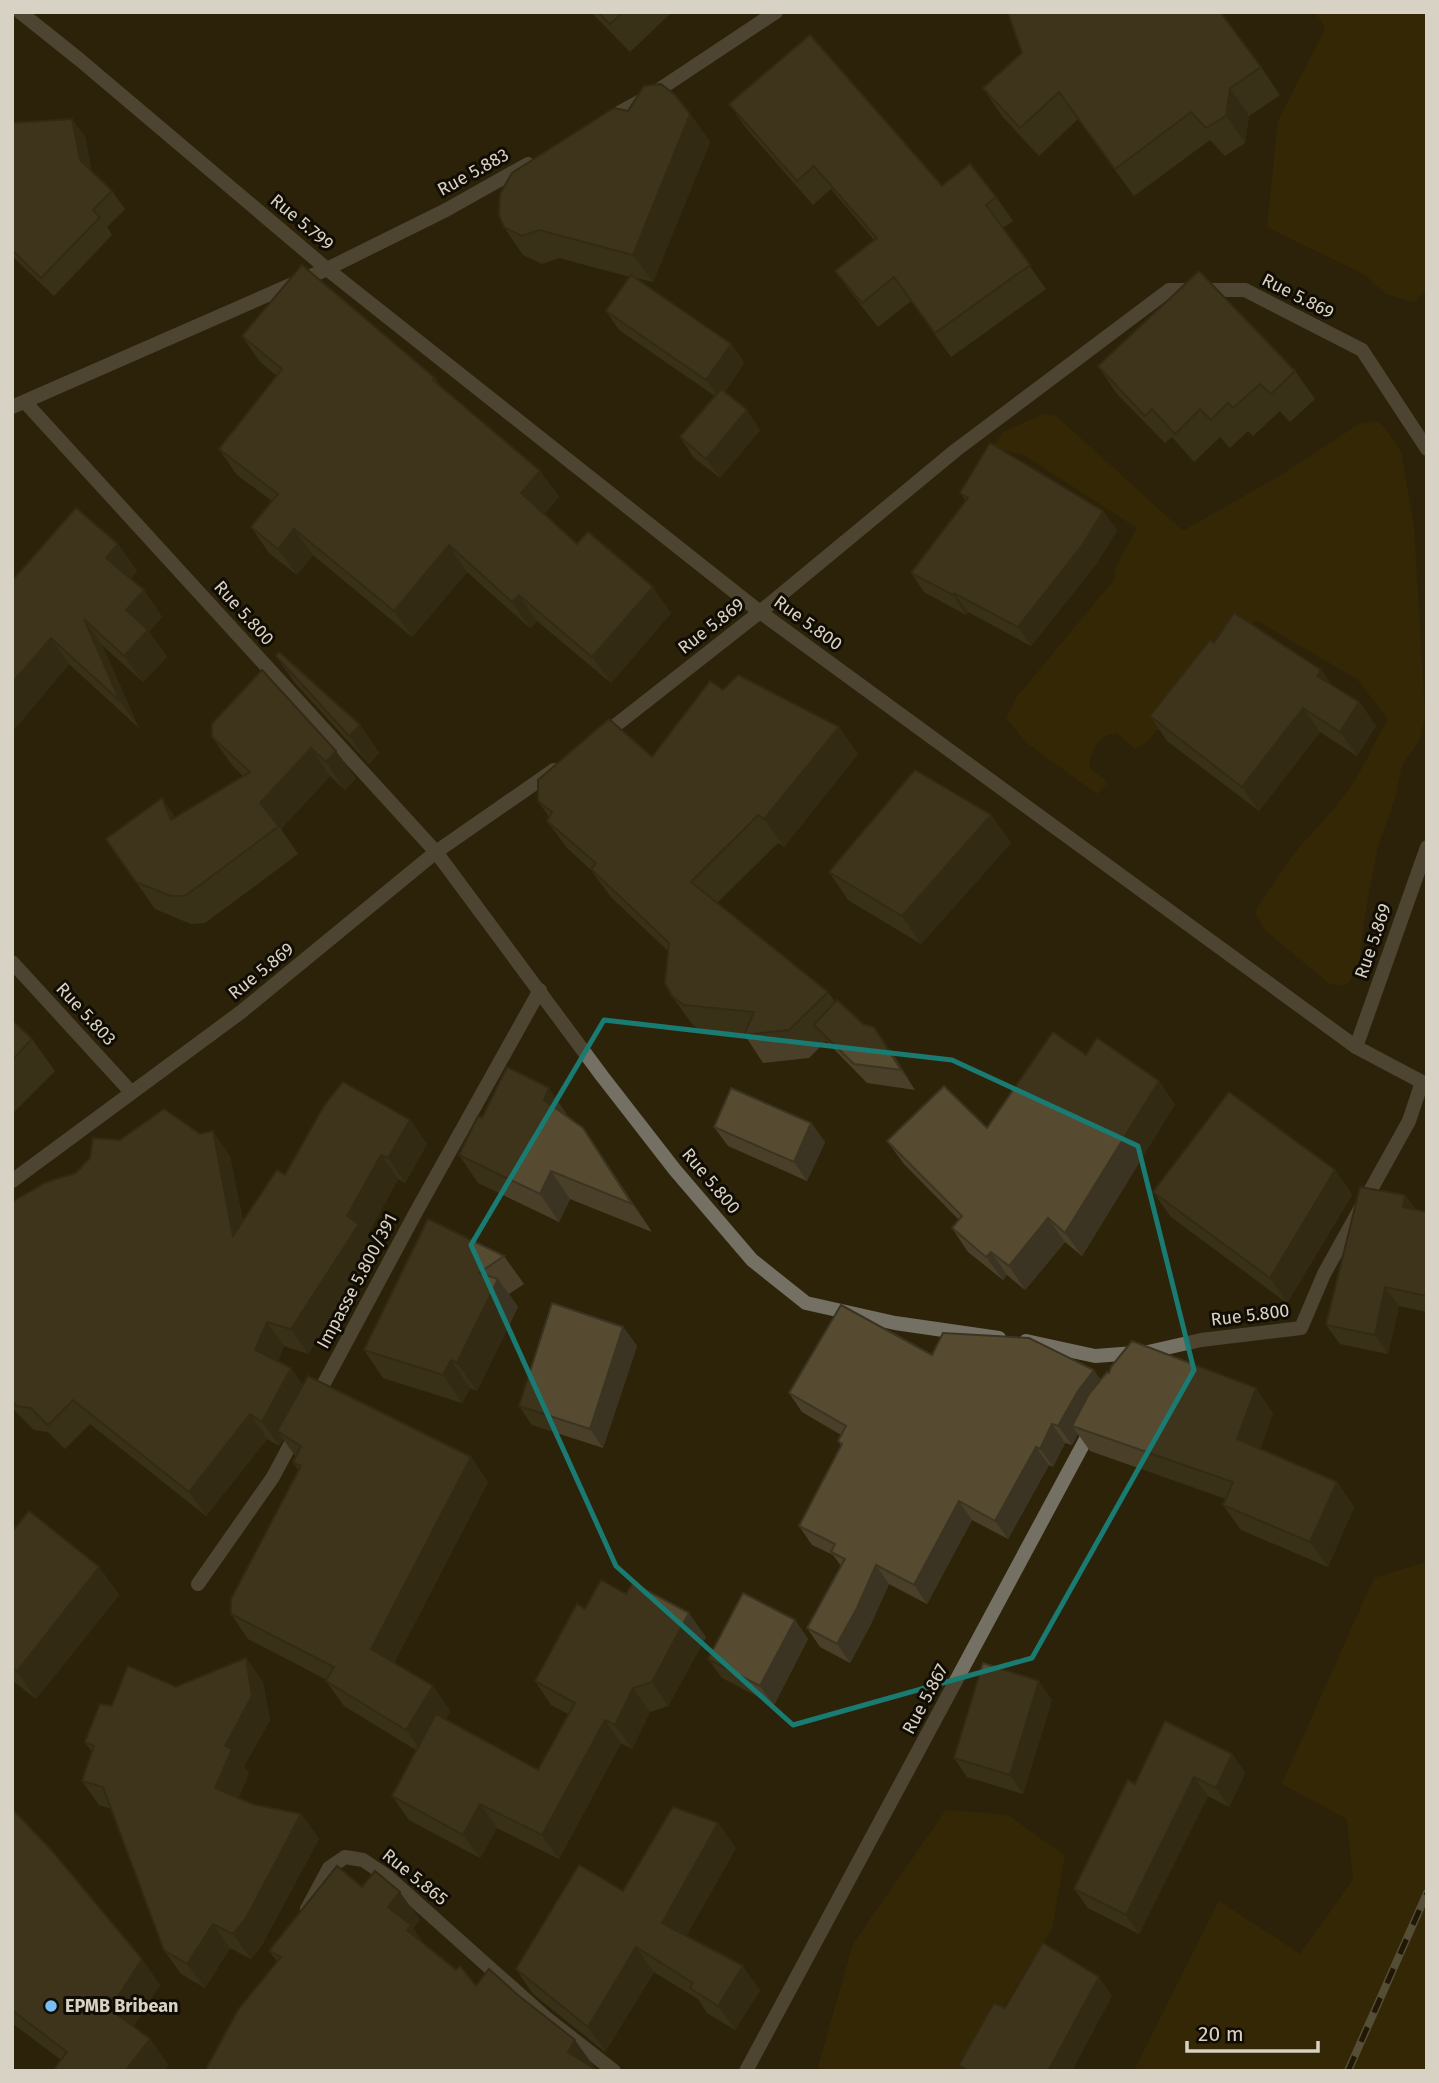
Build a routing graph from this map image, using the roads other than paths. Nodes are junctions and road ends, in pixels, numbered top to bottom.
1 (20, 12) edge
2 (770, 13) edge
3 (600, 124) edge
4 (541, 157) edge
5 (327, 269) junction
6 (18, 405) edge
7 (1427, 449) edge
8 (760, 612) junction
9 (585, 748) edge
10 (562, 764) edge
11 (1427, 847) edge
12 (436, 852) junction
13 (12, 962) edge
14 (540, 990) junction
15 (1356, 1047) junction
16 (131, 1092) junction
17 (12, 1181) edge
18 (1148, 1352) junction
19 (1132, 1373) edge
20 (1099, 1414) edge
21 (198, 1584) dead end
22 (298, 1927) edge
23 (614, 2071) edge
24 (746, 2071) edge

1 - 5 street, Rue 5.799
2 - 3 street
4 - 5 street, Rue 5.883
5 - 6 street, Rue 5.799
5 - 8 street, Rue 5.800
6 - 12 street, Rue 5.800
7 - 8 street, Rue 5.869
8 - 9 street, Rue 5.869
8 - 15 street, Rue 5.800
10 - 12 street, Rue 5.869
11 - 15 street, Rue 5.869
12 - 14 street, Rue 5.800
12 - 16 street, Rue 5.869
13 - 16 street, Rue 5.803
14 - 18 street, Rue 5.800
14 - 21 street, Impasse 5.800/391
15 - 18 street, Rue 5.800
16 - 17 street, Rue 5.869
18 - 19 street
20 - 24 street, Rue 5.867
22 - 23 street, Rue 5.865

